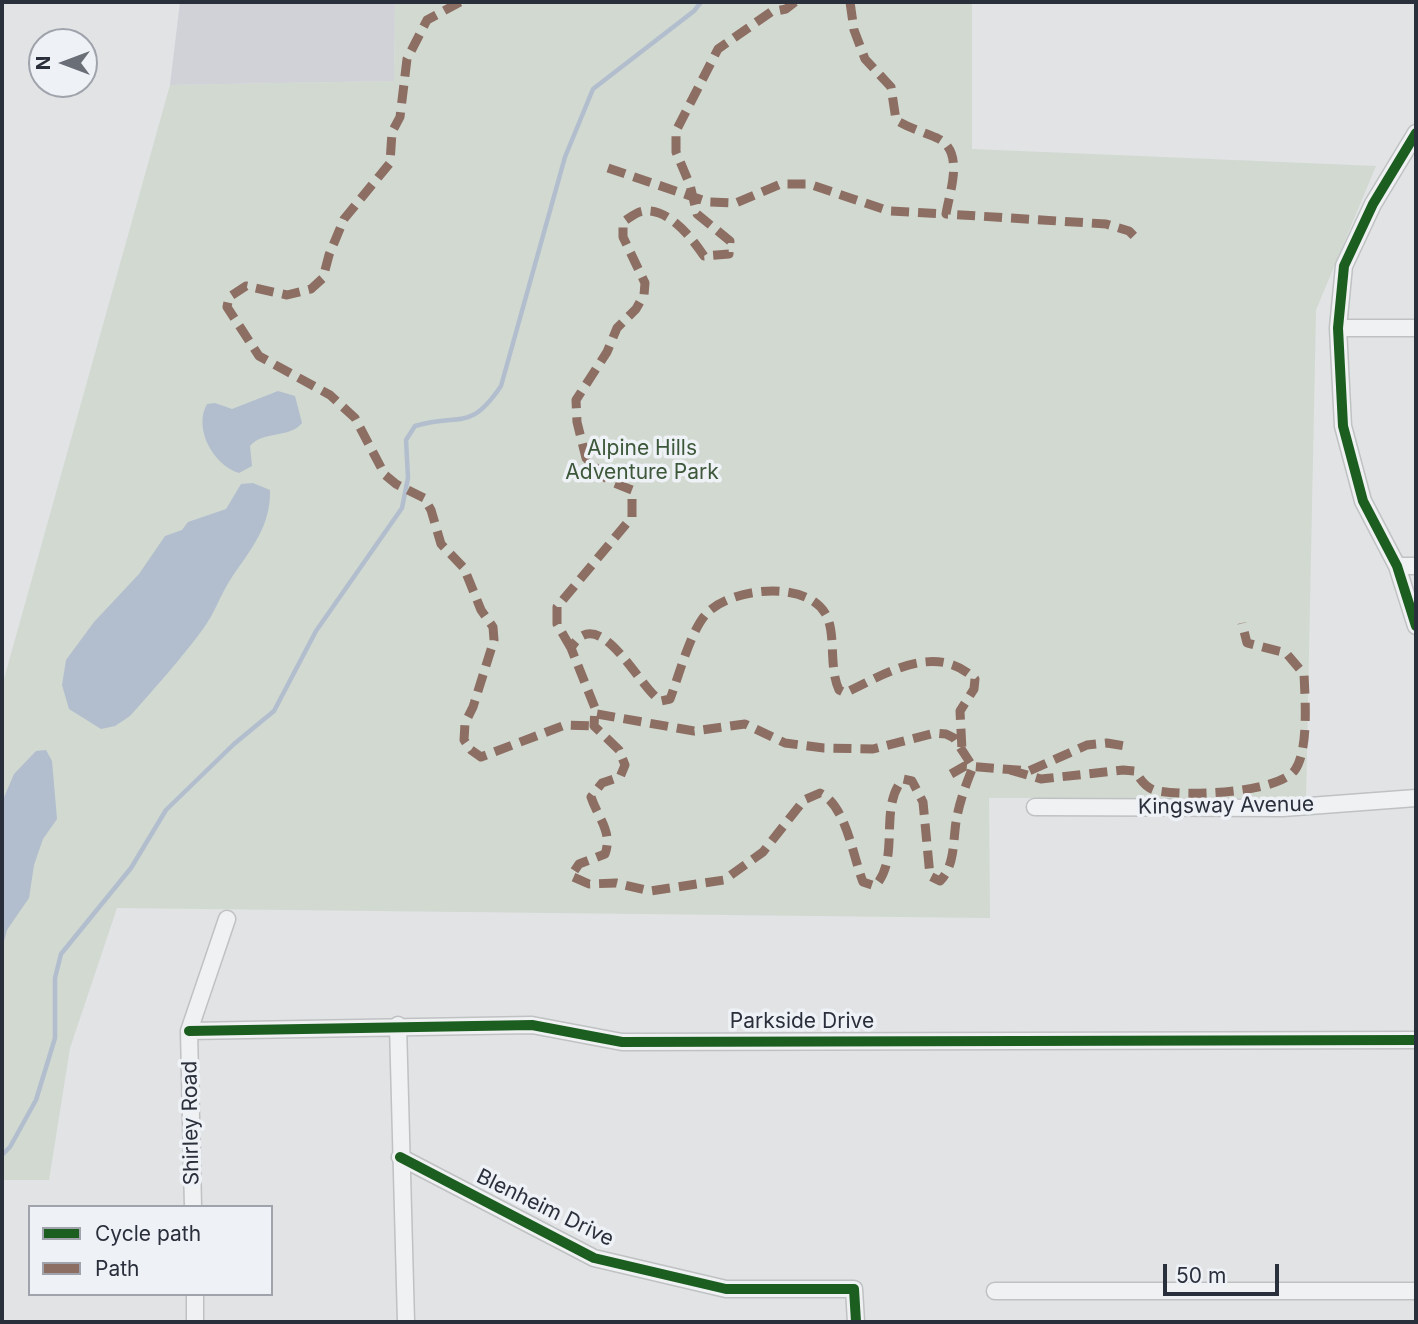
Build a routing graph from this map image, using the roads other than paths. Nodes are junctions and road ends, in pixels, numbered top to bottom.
1 (1416, 133) edge
2 (1338, 328) junction
3 (1416, 328) edge
4 (1397, 566) junction
5 (1416, 566) edge
6 (1416, 626) edge
7 (1416, 798) edge
8 (1035, 807) dead end
9 (228, 919) dead end
10 (398, 1025) junction
11 (190, 1031) junction
12 (1416, 1040) edge
13 (400, 1157) junction
14 (193, 1205) edge
15 (995, 1291) dead end
16 (1416, 1291) edge
17 (195, 1296) edge
18 (195, 1322) edge
19 (406, 1322) edge
20 (856, 1322) edge

1 - 2 street
2 - 3 street
2 - 4 street
4 - 5 street
4 - 6 street
7 - 8 street, Kingsway Avenue
9 - 11 street, Shirley Road
10 - 11 street, Parkside Drive
10 - 12 street, Parkside Drive
10 - 13 street
11 - 14 street, Shirley Road
13 - 19 street
13 - 20 street, Blenheim Drive
15 - 16 street
17 - 18 street

